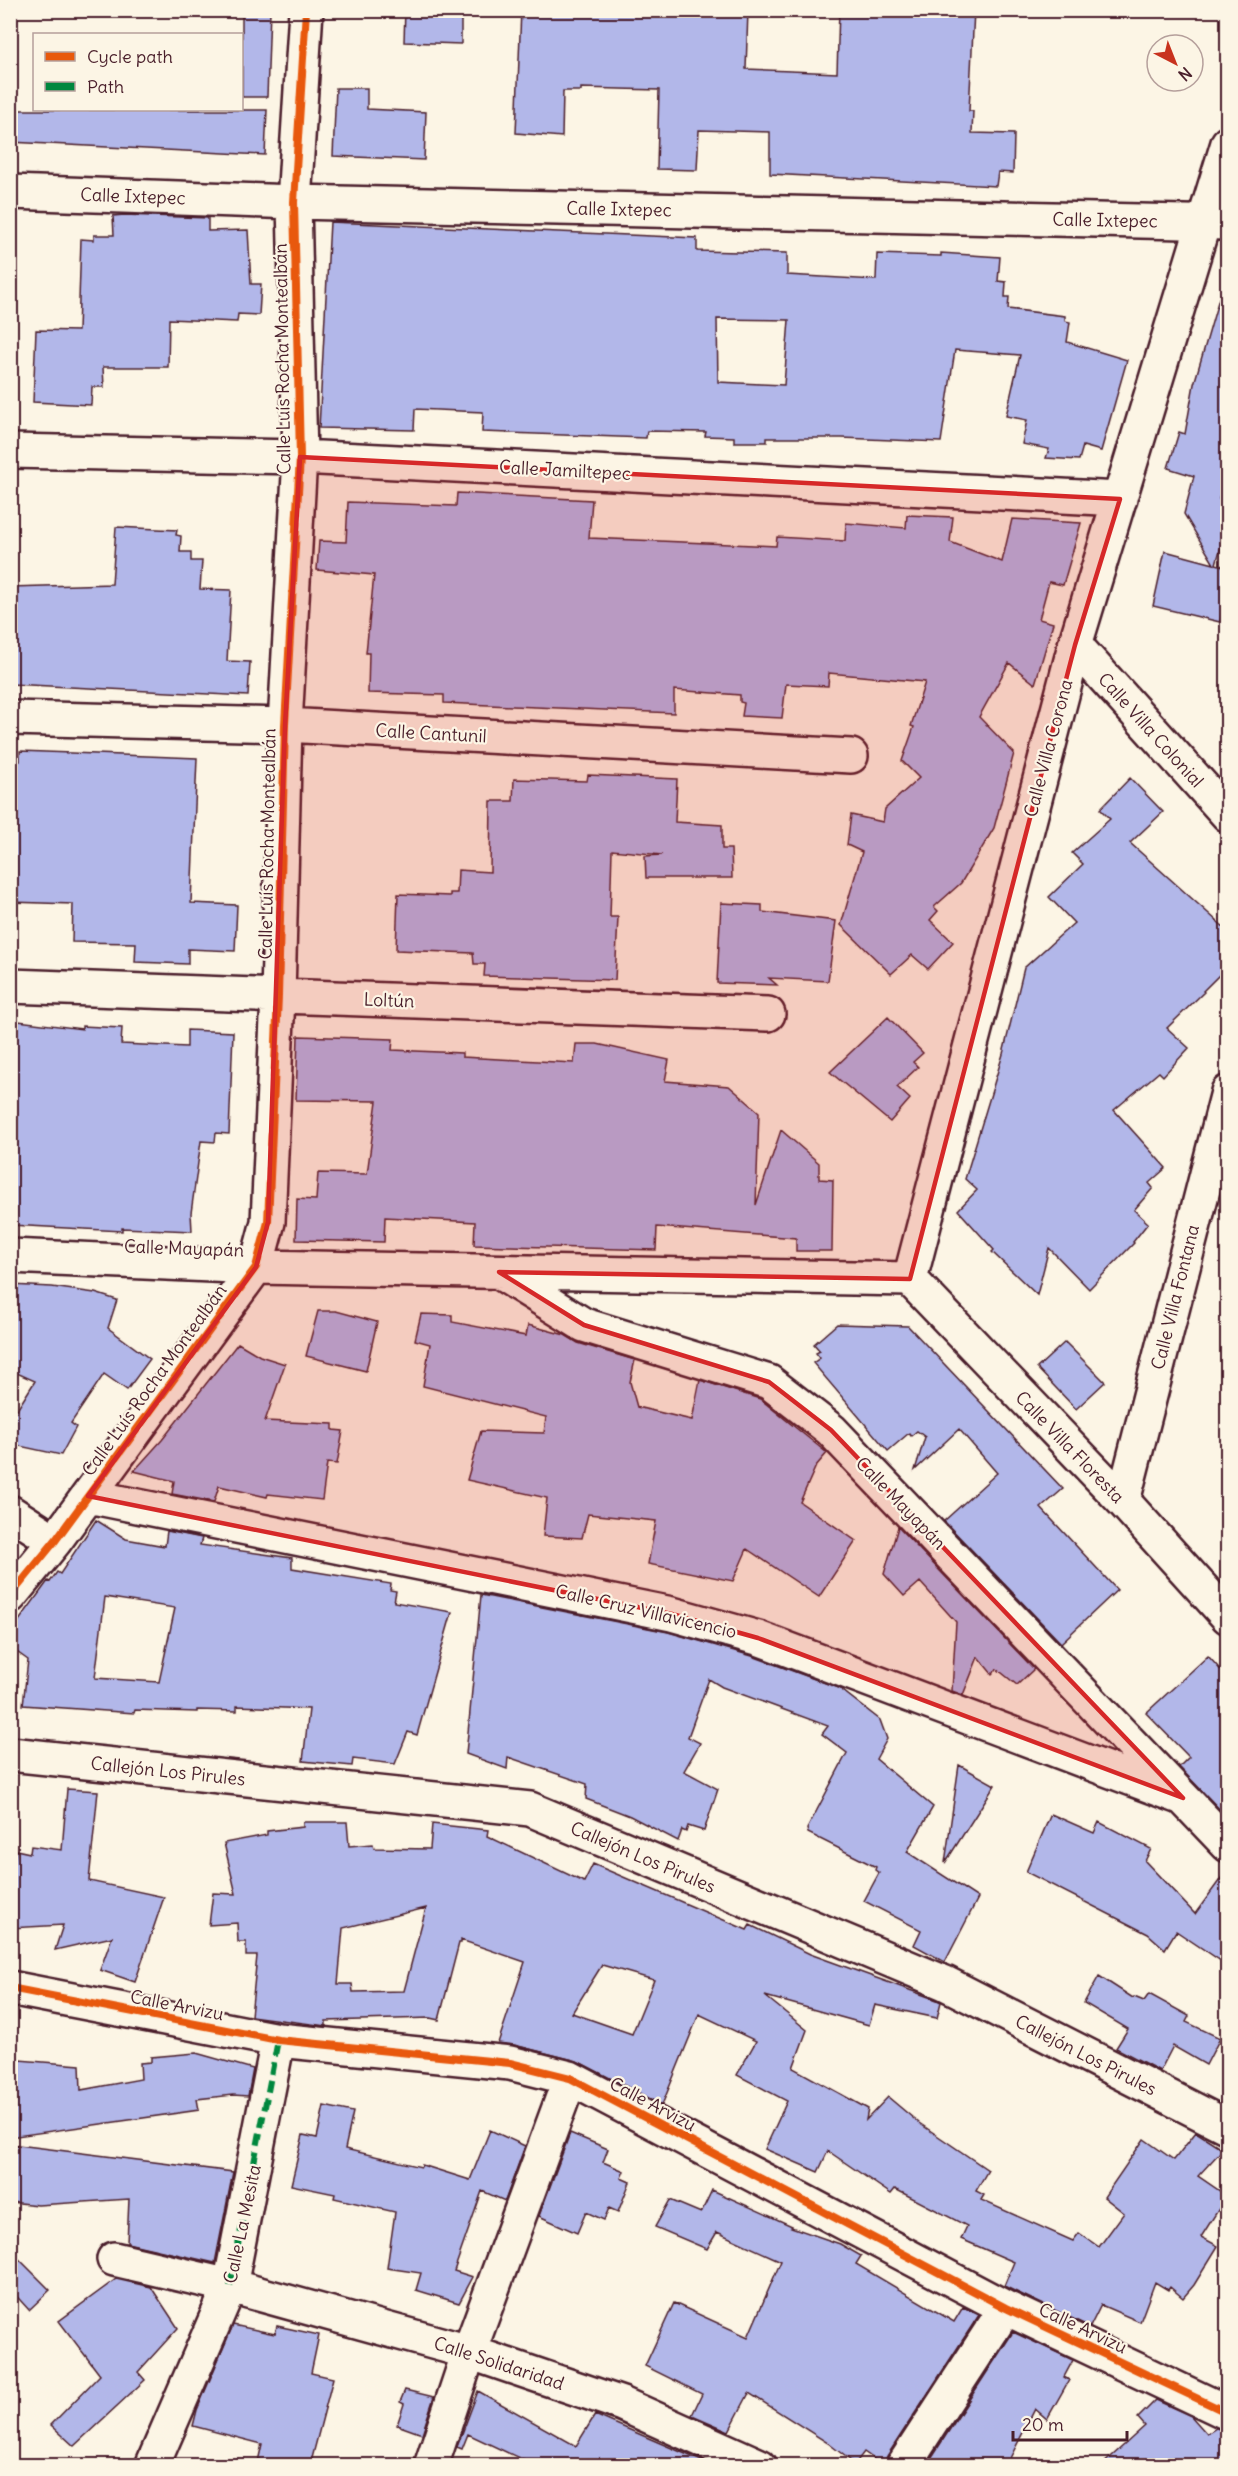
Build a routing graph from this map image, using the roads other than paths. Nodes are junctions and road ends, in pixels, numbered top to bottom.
1 (306, 10) edge
2 (1227, 143) edge
3 (10, 192) edge
4 (294, 202) junction
5 (1215, 223) edge
6 (10, 451) edge
7 (300, 457) junction
8 (1120, 499) junction
9 (1075, 645) junction
10 (10, 718) edge
11 (285, 724) junction
12 (851, 756) dead end
13 (1227, 815) edge
14 (10, 986) edge
15 (278, 996) junction
16 (768, 1014) dead end
17 (1227, 1092) edge
18 (10, 1256) edge
19 (256, 1267) junction
20 (499, 1272) junction
21 (910, 1279) junction
22 (88, 1496) junction
23 (1123, 1502) junction
24 (10, 1512) edge
25 (55, 1541) junction
26 (10, 1596) edge
27 (1227, 1617) edge
28 (10, 1754) edge
29 (1183, 1797) junction
30 (1227, 1845) edge
31 (10, 1988) edge
32 (278, 2040) junction
33 (570, 2078) junction
34 (1227, 2127) edge
35 (114, 2259) dead end
36 (230, 2286) junction
37 (1006, 2308) junction
38 (469, 2352) junction
39 (1227, 2413) edge
40 (152, 2466) edge
41 (431, 2466) edge
42 (760, 2466) edge
43 (903, 2466) edge

1 - 4 street, Calle Luís Rocha Montealbán
2 - 5 street, Calle Villa Corona
3 - 4 street, Calle Ixtepec
4 - 5 street, Calle Ixtepec
4 - 7 street, Calle Luís Rocha Montealbán
5 - 8 street, Calle Villa Corona
6 - 7 street, Calle Jamiltepec
7 - 8 street, Calle Jamiltepec
7 - 11 street, Calle Luís Rocha Montealbán
8 - 9 street, Calle Villa Corona
9 - 13 street, Calle Villa Colonial
9 - 21 street, Calle Villa Corona
10 - 11 street, Calle Cantunil
11 - 12 street, Calle Cantunil
11 - 15 street, Calle Luís Rocha Montealbán
14 - 15 street, Loltún
15 - 16 street, Loltún
15 - 19 street, Calle Luís Rocha Montealbán
17 - 23 street, Calle Villa Fontana
18 - 19 street, Calle Mayapán
19 - 20 street, Calle Mayapán
19 - 22 street, Calle Luís Rocha Montealbán
20 - 21 street, Calle Mayapán
20 - 29 street, Calle Mayapán
21 - 23 street, Calle Villa Floresta
22 - 25 street, Calle Luís Rocha Montealbán
22 - 29 street, Calle Cruz Villavicencio
23 - 27 street, Calle Villa Floresta
24 - 25 street
25 - 26 street, Calle Luís Rocha Montealbán
28 - 34 street, Callejón Los Pirules
29 - 30 street, Calle Mayapán
31 - 32 street, Calle Arvizu
32 - 33 street, Calle Arvizu
32 - 36 street, Calle La Mesita
33 - 37 street, Calle Arvizu
33 - 38 street
35 - 36 street, Calle Solidaridad
36 - 38 street, Calle Solidaridad
36 - 40 street, Calle La Mesita
37 - 39 street, Calle Arvizu
37 - 43 street
38 - 41 street
38 - 42 street, Calle Solidaridad

